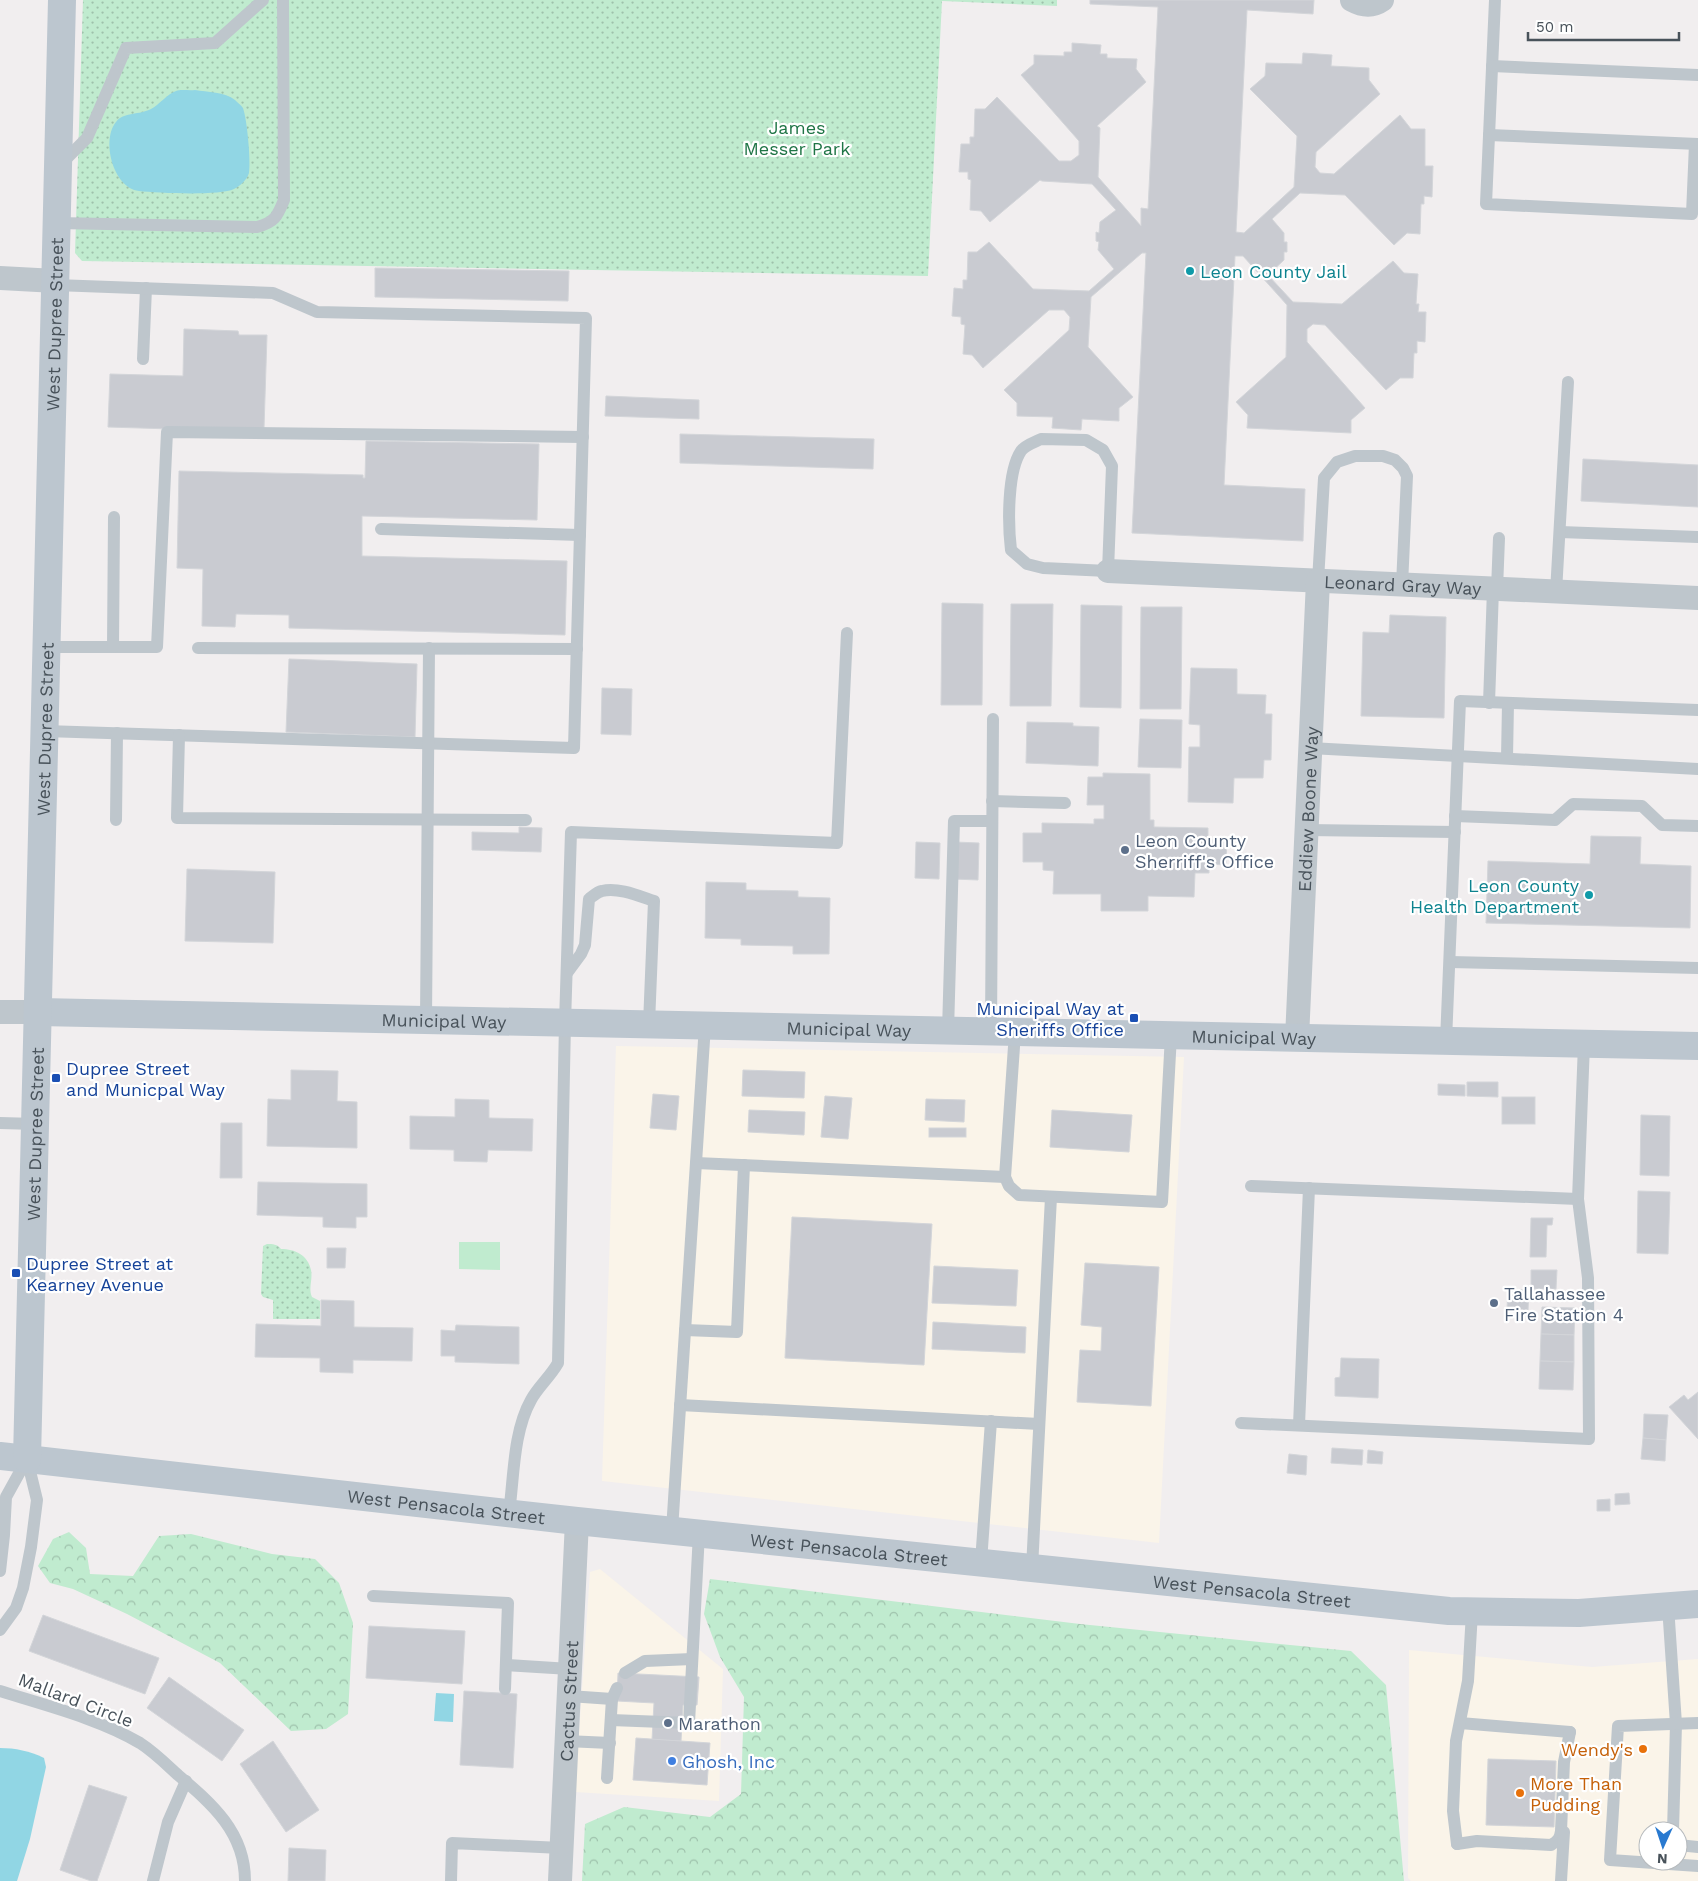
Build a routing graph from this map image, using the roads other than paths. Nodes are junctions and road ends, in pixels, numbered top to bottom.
1 (62, 0) edge
2 (263, 0) edge
3 (283, 0) edge
4 (1352, 0) edge
5 (1382, 0) edge
6 (1495, 0) edge
7 (1492, 66) junction
8 (1698, 75) edge
9 (1489, 135) junction
10 (1696, 144) edge
11 (58, 166) junction
12 (57, 223) junction
13 (0, 278) edge
14 (56, 283) junction
15 (146, 288) junction
16 (143, 359) dead end
17 (1568, 382) dead end
18 (583, 437) junction
19 (114, 517) dead end
20 (381, 529) dead end
21 (1560, 532) junction
22 (580, 535) junction
23 (1698, 537) edge
24 (1499, 538) dead end
25 (1108, 571) junction
26 (1318, 581) junction
27 (1402, 585) junction
28 (1495, 589) junction
29 (1556, 592) junction
30 (1698, 598) edge
31 (848, 633) dead end
32 (47, 647) junction
33 (113, 647) junction
34 (198, 648) dead end
35 (429, 648) junction
36 (577, 649) junction
37 (1489, 703) junction
38 (1508, 703) junction
39 (1698, 710) edge
40 (993, 719) dead end
41 (45, 731) junction
42 (117, 734) junction
43 (179, 735) junction
44 (428, 743) junction
45 (1310, 748) junction
46 (1458, 756) junction
47 (1508, 758) junction
48 (1698, 769) edge
49 (992, 801) junction
50 (1065, 803) dead end
51 (1455, 816) junction
52 (116, 820) dead end
53 (428, 820) junction
54 (526, 820) dead end
55 (992, 822) junction
56 (1698, 826) edge
57 (1307, 830) junction
58 (1455, 832) junction
59 (568, 918) junction
60 (587, 919) junction
61 (1450, 962) junction
62 (1698, 968) edge
63 (567, 973) junction
64 (0, 1012) edge
65 (39, 1012) junction
66 (426, 1020) junction
67 (565, 1023) junction
68 (649, 1024) junction
69 (705, 1025) junction
70 (948, 1031) junction
71 (1003, 1032) junction
72 (1171, 1035) junction
73 (1297, 1038) junction
74 (1446, 1041) junction
75 (1584, 1044) junction
76 (1698, 1046) edge
77 (0, 1123) edge
78 (36, 1124) junction
79 (696, 1163) junction
80 (744, 1166) junction
81 (1005, 1177) junction
82 (1251, 1186) dead end
83 (1309, 1188) junction
84 (1051, 1197) junction
85 (1578, 1199) junction
86 (685, 1330) junction
87 (680, 1405) junction
88 (991, 1421) junction
89 (1241, 1423) dead end
90 (1039, 1424) junction
91 (1299, 1426) junction
92 (0, 1456) edge
93 (27, 1458) junction
94 (509, 1513) junction
95 (577, 1520) junction
96 (672, 1530) junction
97 (698, 1533) junction
98 (981, 1562) junction
99 (1032, 1568) junction
100 (0, 1571) edge
101 (372, 1596) dead end
102 (1698, 1604) edge
103 (1668, 1606) junction
104 (1472, 1612) junction
105 (0, 1630) edge
106 (692, 1659) junction
107 (506, 1665) junction
108 (570, 1669) junction
109 (625, 1673) dead end
110 (505, 1689) dead end
111 (0, 1691) edge
112 (569, 1696) junction
113 (611, 1720) junction
114 (1460, 1723) junction
115 (1698, 1723) edge
116 (1676, 1724) junction
117 (1570, 1732) junction
118 (566, 1741) junction
119 (610, 1743) junction
120 (607, 1778) dead end
121 (186, 1781) junction
122 (1674, 1821) edge
123 (1457, 1844) junction
124 (561, 1848) junction
125 (1563, 1850) junction
126 (1638, 1861) edge
127 (153, 1881) edge
128 (245, 1881) edge
129 (451, 1881) edge
130 (560, 1881) edge
131 (1561, 1881) edge

1 - 11 street, West Dupree Street
2 - 11 lane
3 - 12 lane
4 - 5 street
6 - 7 lane
7 - 8 lane
7 - 9 lane
9 - 10 lane
9 - 10 lane
11 - 12 street, West Dupree Street
12 - 14 street, West Dupree Street
13 - 14 street
14 - 15 lane
14 - 32 street, West Dupree Street
15 - 16 lane
15 - 18 lane
17 - 21 lane
18 - 22 lane
18 - 33 lane
19 - 33 lane
20 - 22 lane
21 - 23 lane
21 - 29 lane
22 - 36 lane
24 - 28 lane
25 - 25 lane
25 - 26 street, Leonard Gray Way
26 - 27 street, Leonard Gray Way
26 - 27 lane
26 - 45 street, Eddiew Boone Way
27 - 28 street, Leonard Gray Way
28 - 29 street, Leonard Gray Way
28 - 37 lane
29 - 30 street, Leonard Gray Way
31 - 59 lane
32 - 33 lane
32 - 41 street, West Dupree Street
34 - 35 lane
35 - 36 lane
35 - 44 lane
36 - 44 lane
37 - 38 lane
37 - 46 lane
38 - 39 lane
38 - 47 lane
40 - 49 lane
41 - 42 lane
41 - 65 street, West Dupree Street
42 - 43 lane
42 - 52 lane
43 - 44 lane
43 - 53 lane
44 - 53 lane
45 - 46 lane
45 - 57 street, Eddiew Boone Way
46 - 47 lane
46 - 51 lane
47 - 48 lane
49 - 50 lane
49 - 55 lane
51 - 56 lane
51 - 58 lane
53 - 54 lane
53 - 66 lane
55 - 70 lane
55 - 71 lane
57 - 58 lane
57 - 73 street, Eddiew Boone Way
58 - 61 lane
59 - 60 lane
59 - 63 lane
60 - 63 lane
60 - 68 lane
61 - 62 lane
61 - 74 lane
63 - 67 lane
64 - 65 street, Municipal Way
65 - 66 street, Municipal Way
65 - 78 street, West Dupree Street
66 - 67 street, Municipal Way
67 - 68 street, Municipal Way
67 - 94 lane
68 - 69 street, Municipal Way
69 - 70 street, Municipal Way
69 - 79 lane
70 - 71 street, Municipal Way
71 - 72 street, Municipal Way
71 - 81 lane
72 - 73 street, Municipal Way
72 - 84 lane
73 - 74 street, Municipal Way
74 - 75 street, Municipal Way
75 - 76 street, Municipal Way
75 - 85 lane
77 - 78 lane
78 - 93 street, West Dupree Street
79 - 80 lane
79 - 86 lane
80 - 81 lane
80 - 86 lane
81 - 84 lane
82 - 83 lane
83 - 85 lane
83 - 91 lane
84 - 90 lane
85 - 91 lane
86 - 87 lane
87 - 88 lane
87 - 96 lane
88 - 90 lane
88 - 98 lane
89 - 91 lane
90 - 99 lane
92 - 93 street, West Pensacola Street
93 - 94 street, West Pensacola Street
93 - 100 lane
93 - 105 lane
94 - 95 street, West Pensacola Street
95 - 96 street, West Pensacola Street
95 - 108 street, Cactus Street
96 - 97 street, West Pensacola Street
97 - 98 street, West Pensacola Street
97 - 106 lane
98 - 99 street, West Pensacola Street
99 - 104 street, West Pensacola Street
101 - 107 lane
102 - 103 street, West Pensacola Street
103 - 104 street, West Pensacola Street
103 - 116 lane
104 - 114 lane
106 - 109 lane
106 - 113 lane
107 - 108 lane
107 - 110 lane
108 - 112 street, Cactus Street
111 - 121 lane, Mallard Circle
112 - 113 lane
112 - 118 street, Cactus Street
113 - 119 lane
114 - 117 lane
114 - 123 lane
115 - 116 lane
116 - 122 lane
116 - 126 lane
117 - 123 lane
117 - 125 lane
118 - 119 lane
118 - 124 street, Cactus Street
119 - 120 lane
121 - 127 lane
121 - 128 lane, Mallard Circle
123 - 125 lane
124 - 129 lane
124 - 130 street, Cactus Street
125 - 131 lane

